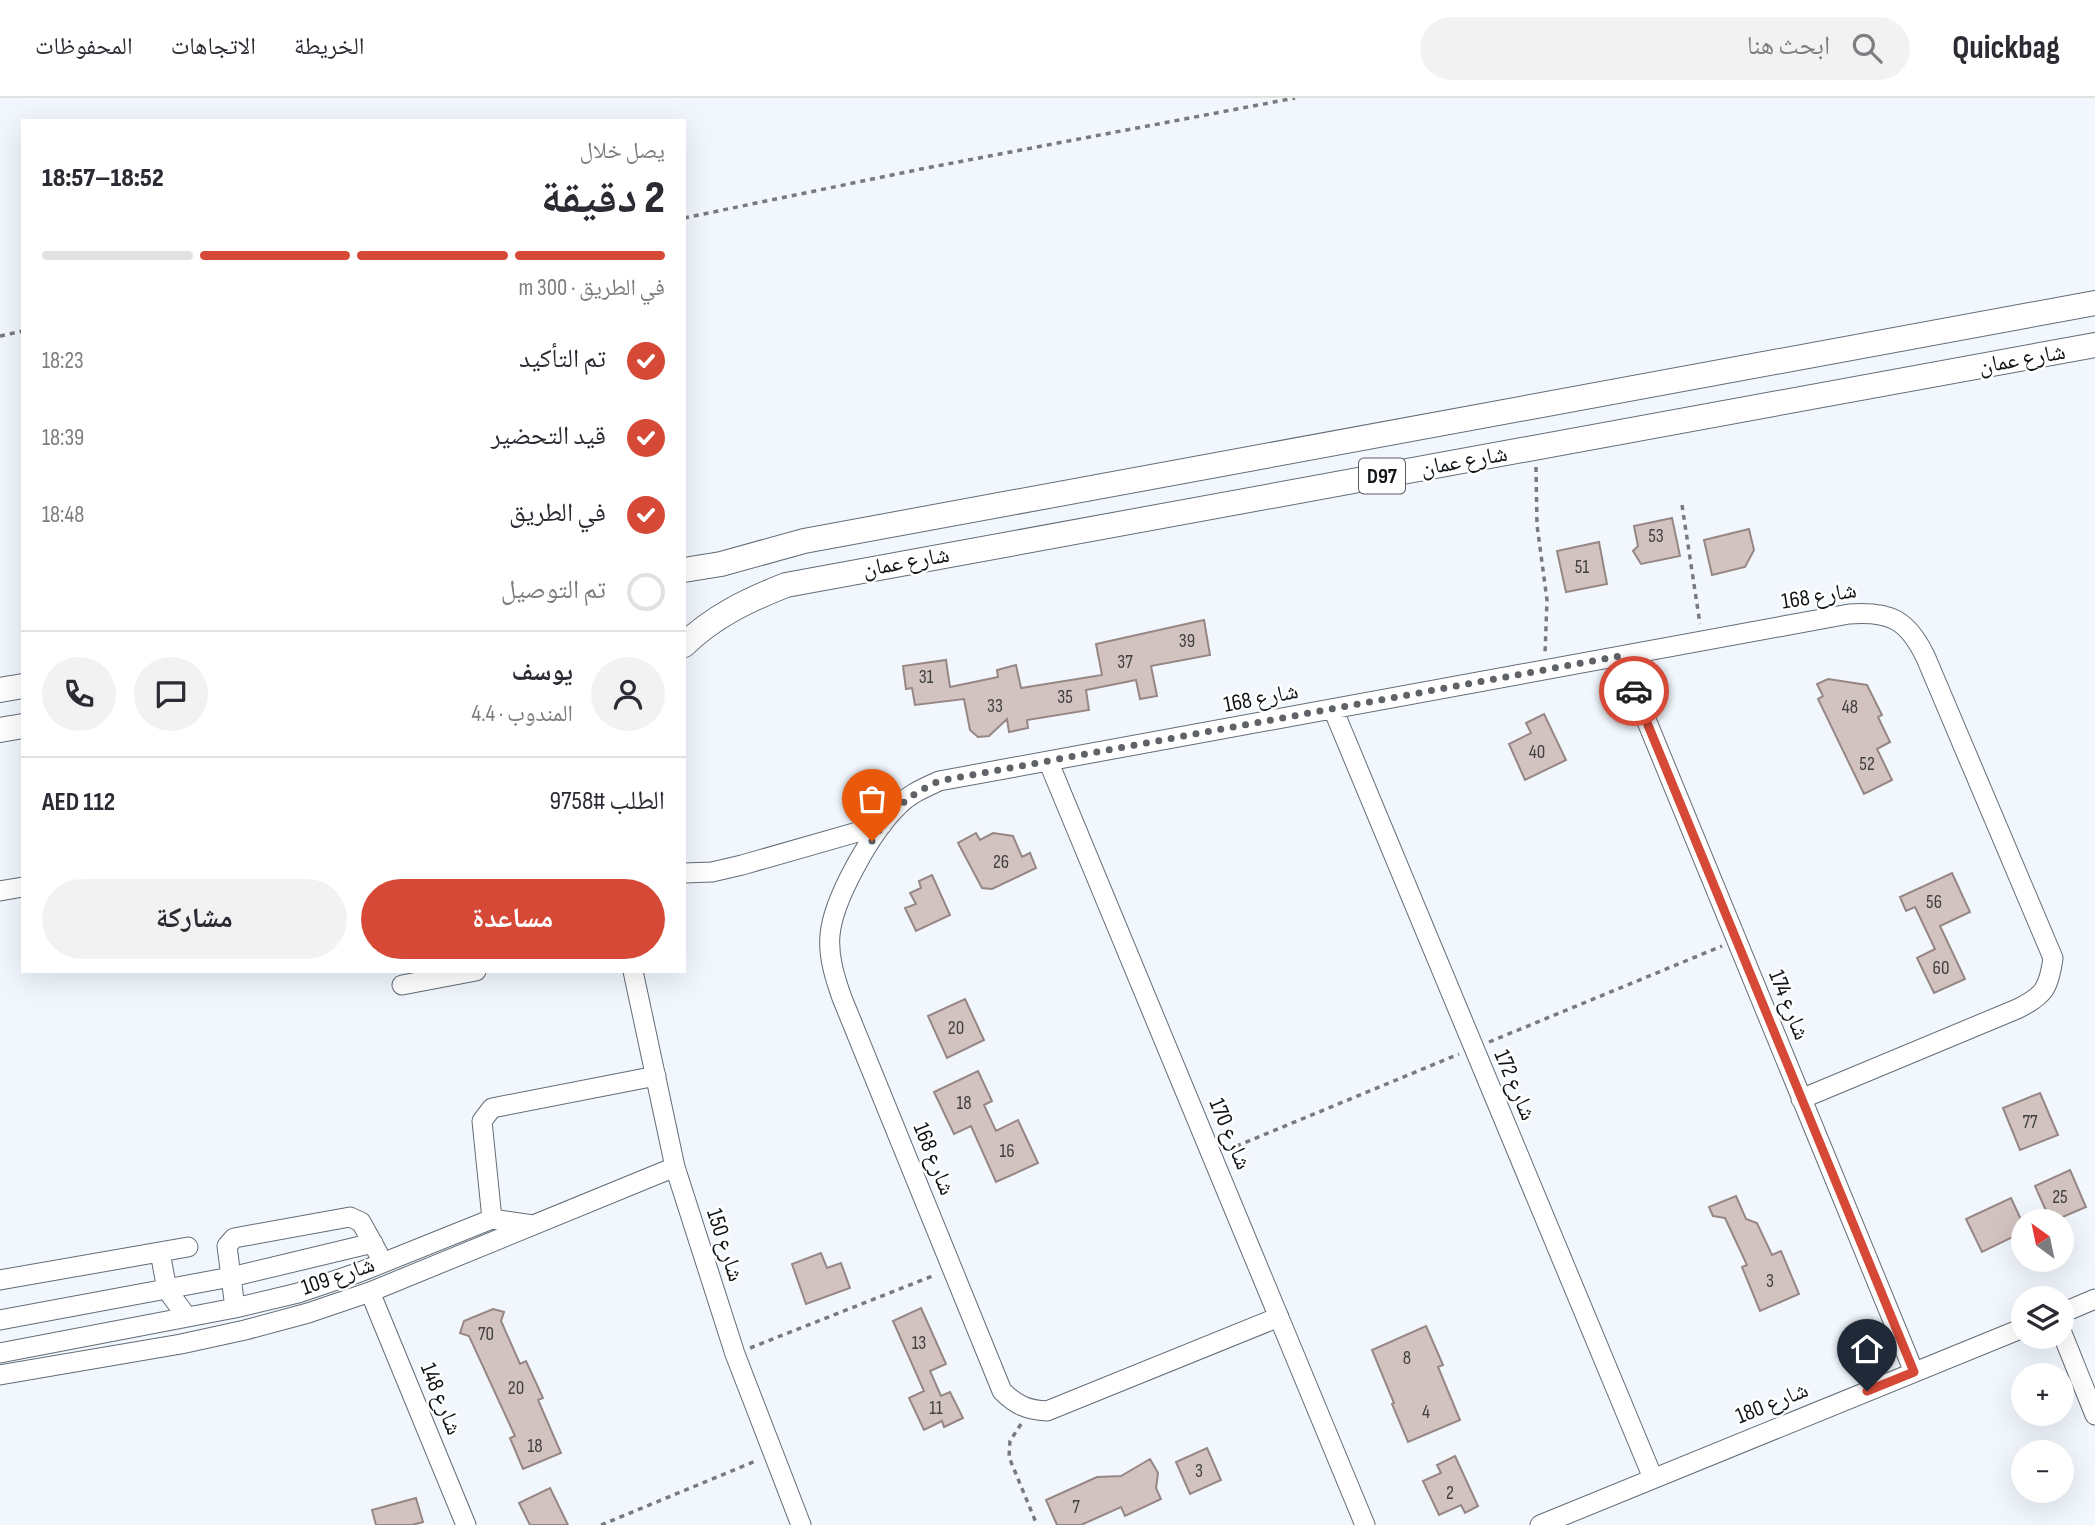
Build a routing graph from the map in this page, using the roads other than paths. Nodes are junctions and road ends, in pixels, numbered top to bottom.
1 (2095, 303) edge
2 (2095, 345) edge
3 (686, 570) edge
4 (686, 643) edge
5 (1620, 656) junction
6 (21, 686) edge
7 (0, 690) edge
8 (1334, 709) junction
9 (21, 726) edge
10 (0, 730) edge
11 (1049, 763) junction
12 (882, 825) junction
13 (686, 873) edge
14 (21, 887) edge
15 (0, 891) edge
16 (465, 973) edge
17 (633, 973) edge
18 (402, 985) dead end
19 (656, 1076) junction
20 (1801, 1099) junction
21 (675, 1167) junction
22 (492, 1219) junction
23 (534, 1225) junction
24 (373, 1242) junction
25 (188, 1247) dead end
26 (160, 1252) junction
27 (383, 1263) junction
28 (231, 1277) junction
29 (0, 1280) edge
30 (167, 1290) junction
31 (370, 1292) junction
32 (2095, 1299) edge
33 (2074, 1307) edge
34 (235, 1308) junction
35 (187, 1317) junction
36 (1279, 1317) junction
37 (0, 1320) edge
38 (2011, 1333) edge
39 (98, 1334) junction
40 (2068, 1349) edge
41 (0, 1353) edge
42 (117, 1354) junction
43 (1914, 1372) junction
44 (0, 1376) edge
45 (2095, 1415) edge
46 (1653, 1478) junction
47 (466, 1525) edge
48 (801, 1525) edge
49 (1366, 1525) edge
50 (1540, 1525) edge

1 - 3 main road, شارع عمان / D97
2 - 4 main road, شارع عمان / D97
5 - 8 street, شارع 168
5 - 20 street, شارع 174
5 - 20 street, شارع 168
6 - 7 main road
8 - 11 street, شارع 168
8 - 46 street, شارع 172
9 - 10 main road
11 - 12 street, شارع 168
11 - 36 street, شارع 170
12 - 13 street
12 - 36 street, شارع 168
14 - 15 street
16 - 18 street
17 - 19 street, شارع 150
19 - 21 street, شارع 150
19 - 22 street
20 - 43 street, شارع 174
21 - 23 street, شارع 109
21 - 48 street, شارع 150
22 - 23 street
22 - 27 street
23 - 31 street, شارع 109
24 - 27 street
24 - 28 street
24 - 28 street
25 - 26 street
26 - 29 street
26 - 30 street
27 - 34 street
28 - 30 street
28 - 34 street
30 - 35 street
30 - 37 street
31 - 42 street, شارع 109
31 - 47 street, شارع 148
32 - 33 street
34 - 35 street
35 - 39 street
36 - 49 street, شارع 170
38 - 43 street, شارع 180
39 - 41 street
39 - 42 street
40 - 45 street
42 - 44 street, شارع 109
43 - 46 street, شارع 180
46 - 50 street, شارع 180

